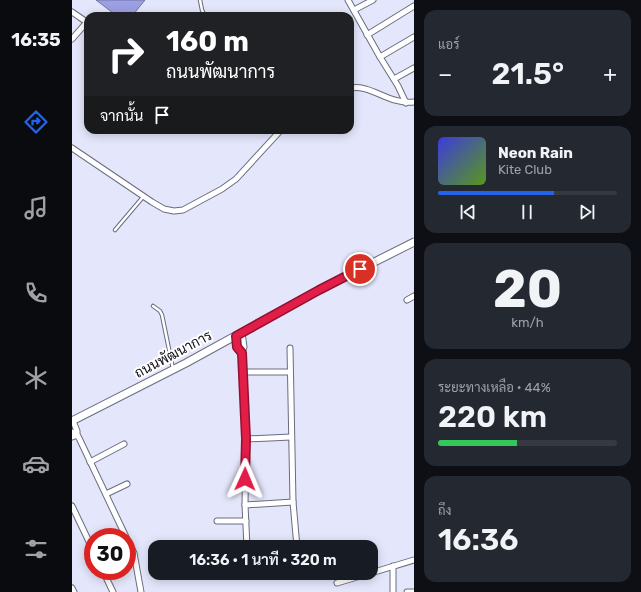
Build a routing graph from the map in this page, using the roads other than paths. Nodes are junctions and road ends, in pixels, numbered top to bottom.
1 (200, 0) edge
2 (348, 0) edge
3 (372, 0) edge
4 (414, 6) edge
5 (354, 10) junction
6 (72, 12) edge
7 (203, 12) edge
8 (84, 20) edge
9 (84, 25) edge
10 (367, 35) junction
11 (414, 37) edge
12 (72, 39) edge
13 (380, 57) junction
14 (414, 68) edge
15 (394, 79) junction
16 (354, 87) edge
17 (414, 102) edge
18 (406, 103) junction
19 (277, 134) edge
20 (72, 148) edge
21 (143, 196) junction
22 (115, 230) dead end
23 (414, 242) edge
24 (414, 296) edge
25 (407, 300) dead end
26 (153, 306) dead end
27 (239, 334) junction
28 (290, 348) dead end
29 (173, 369) junction
30 (242, 372) junction
31 (290, 372) junction
32 (73, 421) edge
33 (74, 435) edge
34 (291, 437) junction
35 (246, 439) junction
36 (124, 444) dead end
37 (90, 462) junction
38 (127, 484) dead end
39 (106, 494) junction
40 (293, 502) junction
41 (245, 505) junction
42 (72, 506) edge
43 (217, 521) dead end
44 (246, 521) junction
45 (122, 528) edge
46 (84, 531) edge
47 (247, 540) edge
48 (296, 540) edge
49 (414, 560) edge
50 (136, 564) edge
51 (393, 566) junction
52 (378, 571) edge
53 (107, 580) edge
54 (347, 580) edge
55 (337, 583) dead end
56 (72, 588) edge
57 (74, 592) edge
58 (113, 592) edge
59 (141, 592) edge
60 (393, 592) edge
61 (407, 592) edge
62 (414, 592) edge

1 - 7 lane
2 - 5 street
3 - 5 street
4 - 10 street
5 - 10 street
6 - 8 street
9 - 12 street
10 - 13 street
11 - 13 street
13 - 15 street
14 - 15 street
15 - 18 street
16 - 18 street
17 - 18 street
19 - 21 street
20 - 21 street
21 - 22 lane
23 - 27 street, ถนนพัฒนาการ
24 - 25 street
26 - 29 lane
27 - 29 street, ถนนพัฒนาการ
27 - 30 street
28 - 31 street
29 - 32 street, ถนนพัฒนาการ
30 - 31 street
30 - 35 street
31 - 34 street
32 - 33 street
33 - 37 street
34 - 35 street
34 - 40 street
35 - 41 street
36 - 37 street
37 - 39 street
38 - 39 street
39 - 45 street
40 - 41 street
40 - 48 street
41 - 44 street
42 - 46 street
43 - 44 street
44 - 47 street
49 - 51 street
50 - 59 street
51 - 52 street
51 - 60 street
53 - 58 street
54 - 55 street
56 - 57 street
61 - 62 street

